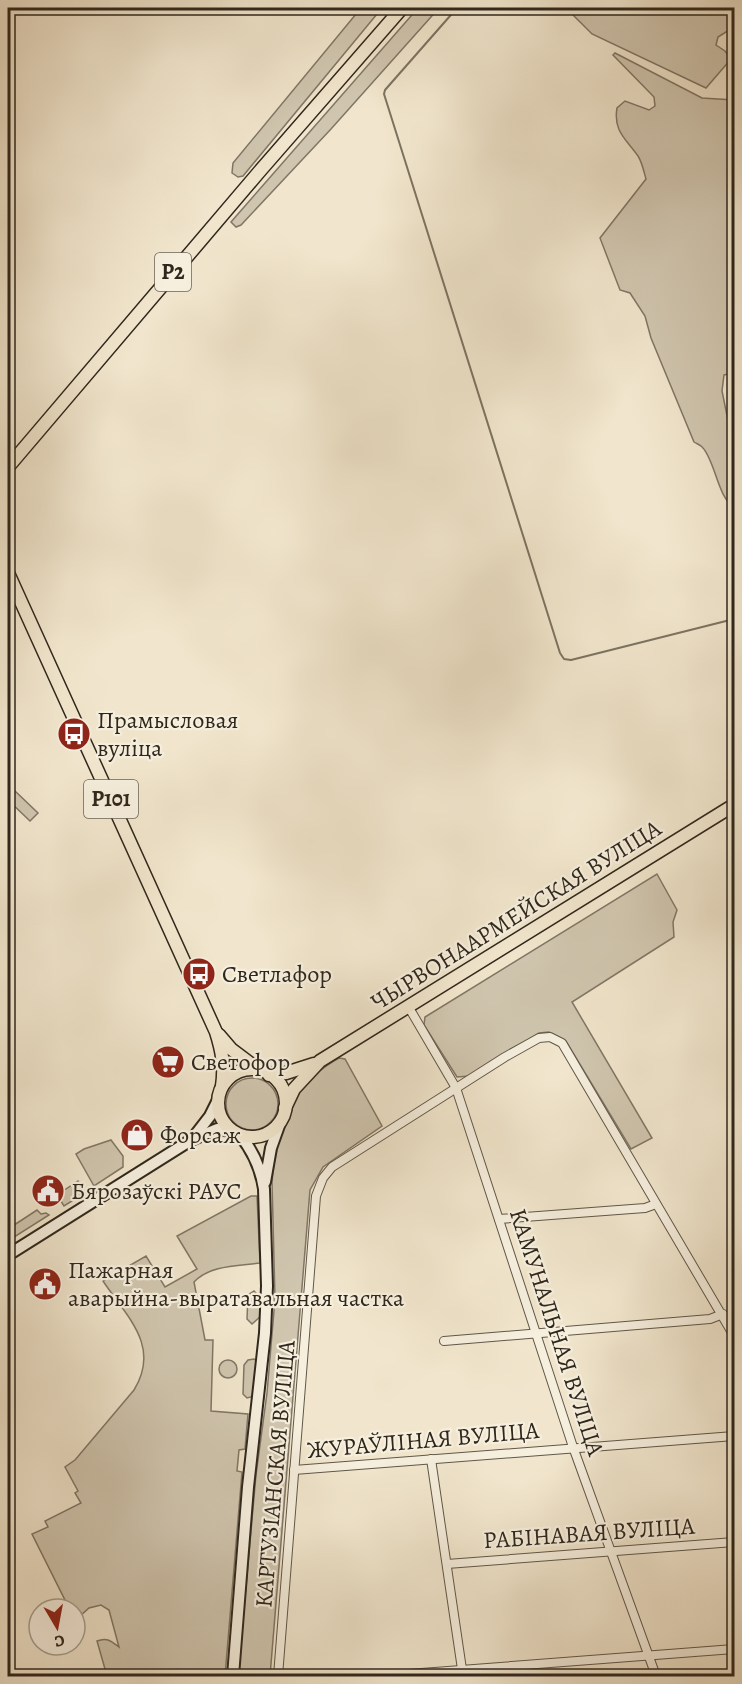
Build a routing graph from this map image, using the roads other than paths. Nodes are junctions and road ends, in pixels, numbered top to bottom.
1 (402, 8) edge
2 (8, 468) edge
3 (8, 573) edge
4 (735, 805) edge
5 (408, 1006) junction
6 (216, 1032) junction
7 (321, 1061) junction
8 (264, 1072) junction
9 (222, 1086) junction
10 (456, 1089) junction
11 (218, 1100) junction
12 (283, 1114) junction
13 (236, 1133) junction
14 (191, 1140) junction
15 (264, 1189) junction
16 (656, 1204) junction
17 (499, 1219) junction
18 (8, 1255) edge
19 (723, 1314) junction
20 (536, 1333) junction
21 (735, 1336) edge
22 (444, 1341) dead end
23 (735, 1436) edge
24 (573, 1447) junction
25 (431, 1459) junction
26 (294, 1470) junction
27 (735, 1542) edge
28 (611, 1551) junction
29 (447, 1564) junction
30 (735, 1649) edge
31 (649, 1656) junction
32 (462, 1673) edge
33 (233, 1677) edge
34 (278, 1677) edge
35 (382, 1677) edge
36 (656, 1677) edge

1 - 2 main road, Р2
3 - 6 main road, Р101
4 - 5 main road, ЧЫРВОНААРМЕЙСКАЯ ВУЛІЦА
5 - 7 main road, ЧЫРВОНААРМЕЙСКАЯ ВУЛІЦА
5 - 10 street, КАМУНАЛЬНАЯ ВУЛІЦА
6 - 8 main road, Р101
6 - 9 main road, Р101
7 - 8 main road, ЧЫРВОНААРМЕЙСКАЯ ВУЛІЦА
7 - 12 main road, ЧЫРВОНААРМЕЙСКАЯ ВУЛІЦА
8 - 9 main road
8 - 12 main road, Р101
9 - 11 main road, Р101
10 - 16 street, КАРТУЗІАНСКАЯ ВУЛІЦА
10 - 17 street, КАМУНАЛЬНАЯ ВУЛІЦА
10 - 26 street, КАРТУЗІАНСКАЯ ВУЛІЦА
11 - 13 main road
11 - 14 street
12 - 13 main road
12 - 15 street
13 - 14 street
13 - 15 street
14 - 18 street
15 - 33 street
16 - 17 street
16 - 19 street, КАРТУЗІАНСКАЯ ВУЛІЦА
17 - 20 street, КАМУНАЛЬНАЯ ВУЛІЦА
19 - 20 street
19 - 21 street, КАРТУЗІАНСКАЯ ВУЛІЦА
20 - 22 street
20 - 24 street, КАМУНАЛЬНАЯ ВУЛІЦА
23 - 24 street, ЖУРАЎЛІНАЯ ВУЛІЦА
24 - 25 street, ЖУРАЎЛІНАЯ ВУЛІЦА
24 - 28 street, КАМУНАЛЬНАЯ ВУЛІЦА
25 - 26 street, ЖУРАЎЛІНАЯ ВУЛІЦА
25 - 29 street
26 - 34 street, КАРТУЗІАНСКАЯ ВУЛІЦА
27 - 28 street, РАБІНАВАЯ ВУЛІЦА
28 - 29 street, РАБІНАВАЯ ВУЛІЦА
28 - 31 street, КАМУНАЛЬНАЯ ВУЛІЦА
29 - 32 street
30 - 31 street
31 - 32 street
31 - 36 street, КАМУНАЛЬНАЯ ВУЛІЦА
32 - 35 street

